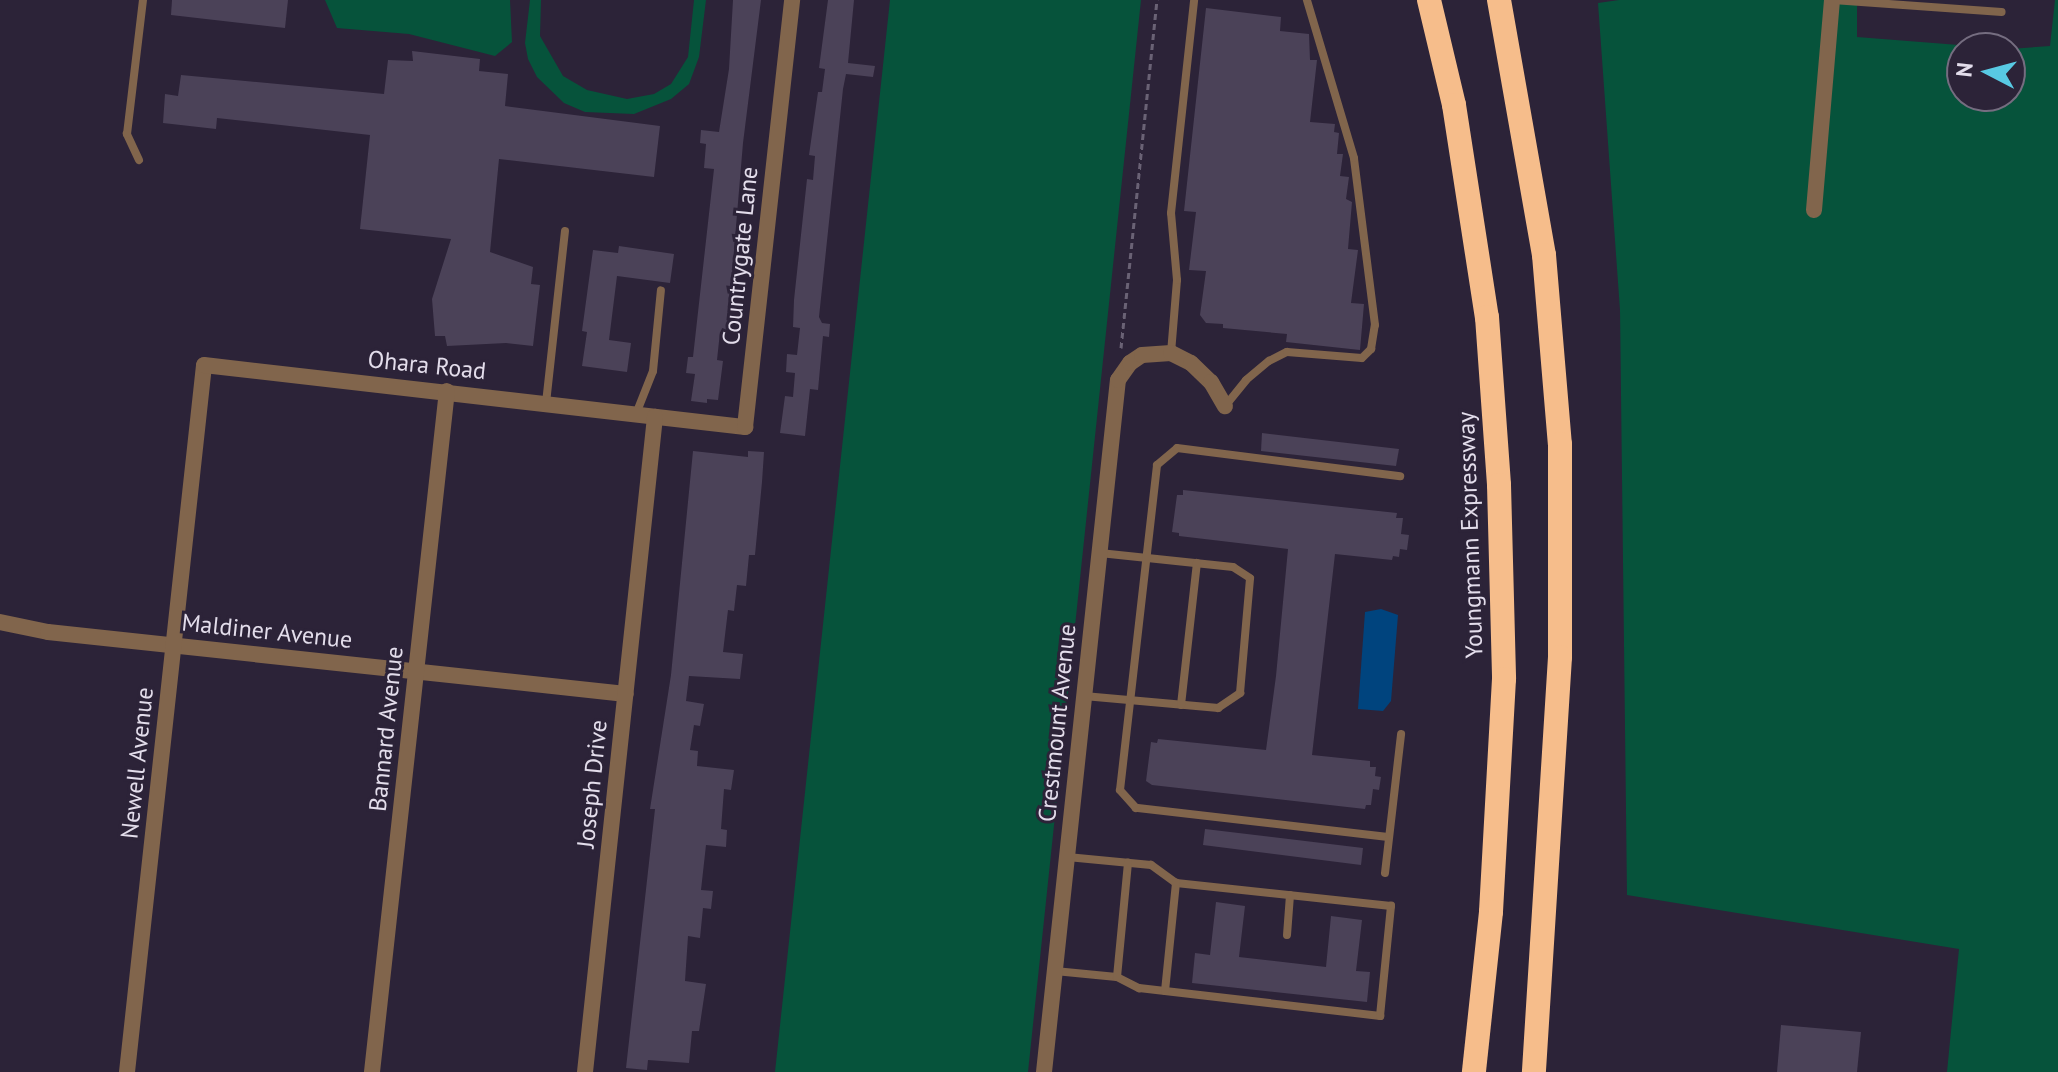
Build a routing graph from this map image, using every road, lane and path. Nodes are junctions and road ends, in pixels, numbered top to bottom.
1 (143, 0) edge
2 (792, 0) edge
3 (1157, 0) edge
4 (1194, 0) edge
5 (1307, 0) edge
6 (1429, 0) edge
7 (1499, 0) edge
8 (1832, 0) edge
9 (2002, 12) dead end
10 (139, 160) dead end
11 (1814, 210) dead end
12 (565, 231) dead end
13 (661, 290) dead end
14 (1121, 348) dead end
15 (1171, 353) junction
16 (447, 391) junction
17 (546, 403) junction
18 (1225, 406) joint
19 (635, 414) junction
20 (655, 417) junction
21 (193, 458) joint
22 (1400, 476) dead end
23 (1100, 553) junction
24 (1146, 557) junction
25 (1197, 563) junction
26 (0, 622) edge
27 (174, 645) junction
28 (416, 671) junction
29 (626, 694) junction
30 (1084, 696) junction
31 (1130, 700) junction
32 (1181, 705) junction
33 (1401, 734) dead end
34 (1388, 837) junction
35 (1067, 857) junction
36 (1128, 863) junction
37 (1385, 873) dead end
38 (1176, 883) junction
39 (1290, 895) junction
40 (1287, 935) dead end
41 (1055, 971) junction
42 (1117, 977) junction
43 (1165, 991) junction
44 (127, 1072) edge
45 (372, 1072) edge
46 (585, 1072) edge
47 (1044, 1072) edge
48 (1474, 1072) edge
49 (1534, 1072) edge

1 - 10 lane
2 - 20 street, Countrygate Lane
3 - 14 path
4 - 15 lane
5 - 18 lane
6 - 48 highway, Youngmann Expressway
7 - 49 highway
8 - 9 lane
8 - 11 street
12 - 17 lane
13 - 19 lane
15 - 18 street
15 - 23 street, Crestmount Avenue
16 - 17 street, Ohara Road
16 - 21 street, Ohara Road
16 - 28 street, Bannard Avenue
17 - 19 street, Ohara Road
19 - 20 street, Ohara Road
20 - 29 street, Joseph Drive
21 - 27 street, Newell Avenue
22 - 24 lane
23 - 24 lane
23 - 30 street, Crestmount Avenue
24 - 25 lane
24 - 31 lane
25 - 32 lane
25 - 32 lane
26 - 27 street, Maldiner Avenue
27 - 28 street, Maldiner Avenue
27 - 44 street, Newell Avenue
28 - 29 street, Maldiner Avenue
28 - 45 street, Bannard Avenue
29 - 46 street, Joseph Drive
30 - 31 lane
30 - 35 street, Crestmount Avenue
31 - 32 lane
31 - 34 lane
33 - 34 lane
34 - 37 lane
35 - 36 lane
35 - 41 street, Crestmount Avenue
36 - 38 lane
36 - 42 lane
38 - 39 lane
38 - 43 lane
39 - 40 lane
39 - 43 lane
41 - 42 lane
41 - 47 street, Crestmount Avenue
42 - 43 lane

